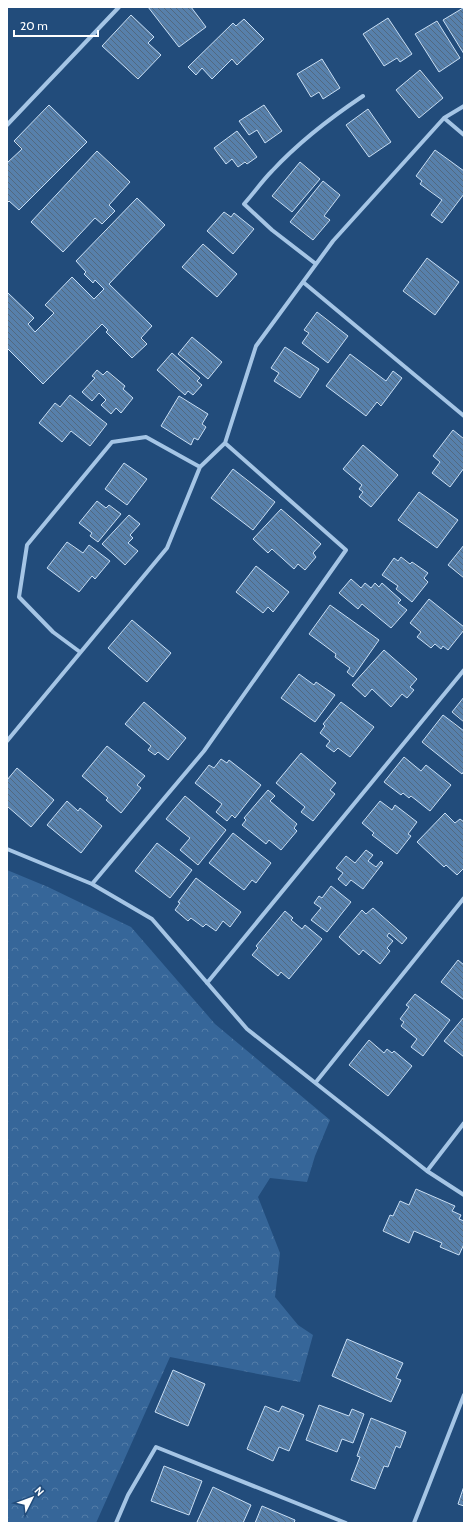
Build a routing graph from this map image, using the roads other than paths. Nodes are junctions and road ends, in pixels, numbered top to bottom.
1 (119, 7) edge
2 (363, 96) dead end
3 (464, 106) edge
4 (444, 118) junction
5 (7, 125) edge
6 (464, 135) edge
7 (316, 264) junction
8 (302, 282) junction
9 (464, 416) edge
10 (225, 443) junction
11 (200, 467) junction
12 (80, 652) junction
13 (464, 670) edge
14 (7, 741) edge
15 (7, 849) edge
16 (92, 884) junction
17 (464, 898) edge
18 (207, 983) junction
19 (316, 1082) junction
20 (464, 1123) edge
21 (427, 1171) junction
22 (464, 1195) edge
23 (464, 1394) edge
24 (116, 1523) edge
25 (346, 1523) edge
26 (414, 1523) edge

1 - 5 street
2 - 7 street
3 - 4 street
4 - 6 street
4 - 7 street
7 - 8 street
8 - 9 street
8 - 10 street
10 - 11 street
10 - 16 street
11 - 12 street
11 - 12 street
12 - 14 street
13 - 18 street
15 - 16 street
16 - 18 street
17 - 19 street
18 - 19 street
19 - 21 street
20 - 21 street
21 - 22 street
23 - 26 street
24 - 25 street

